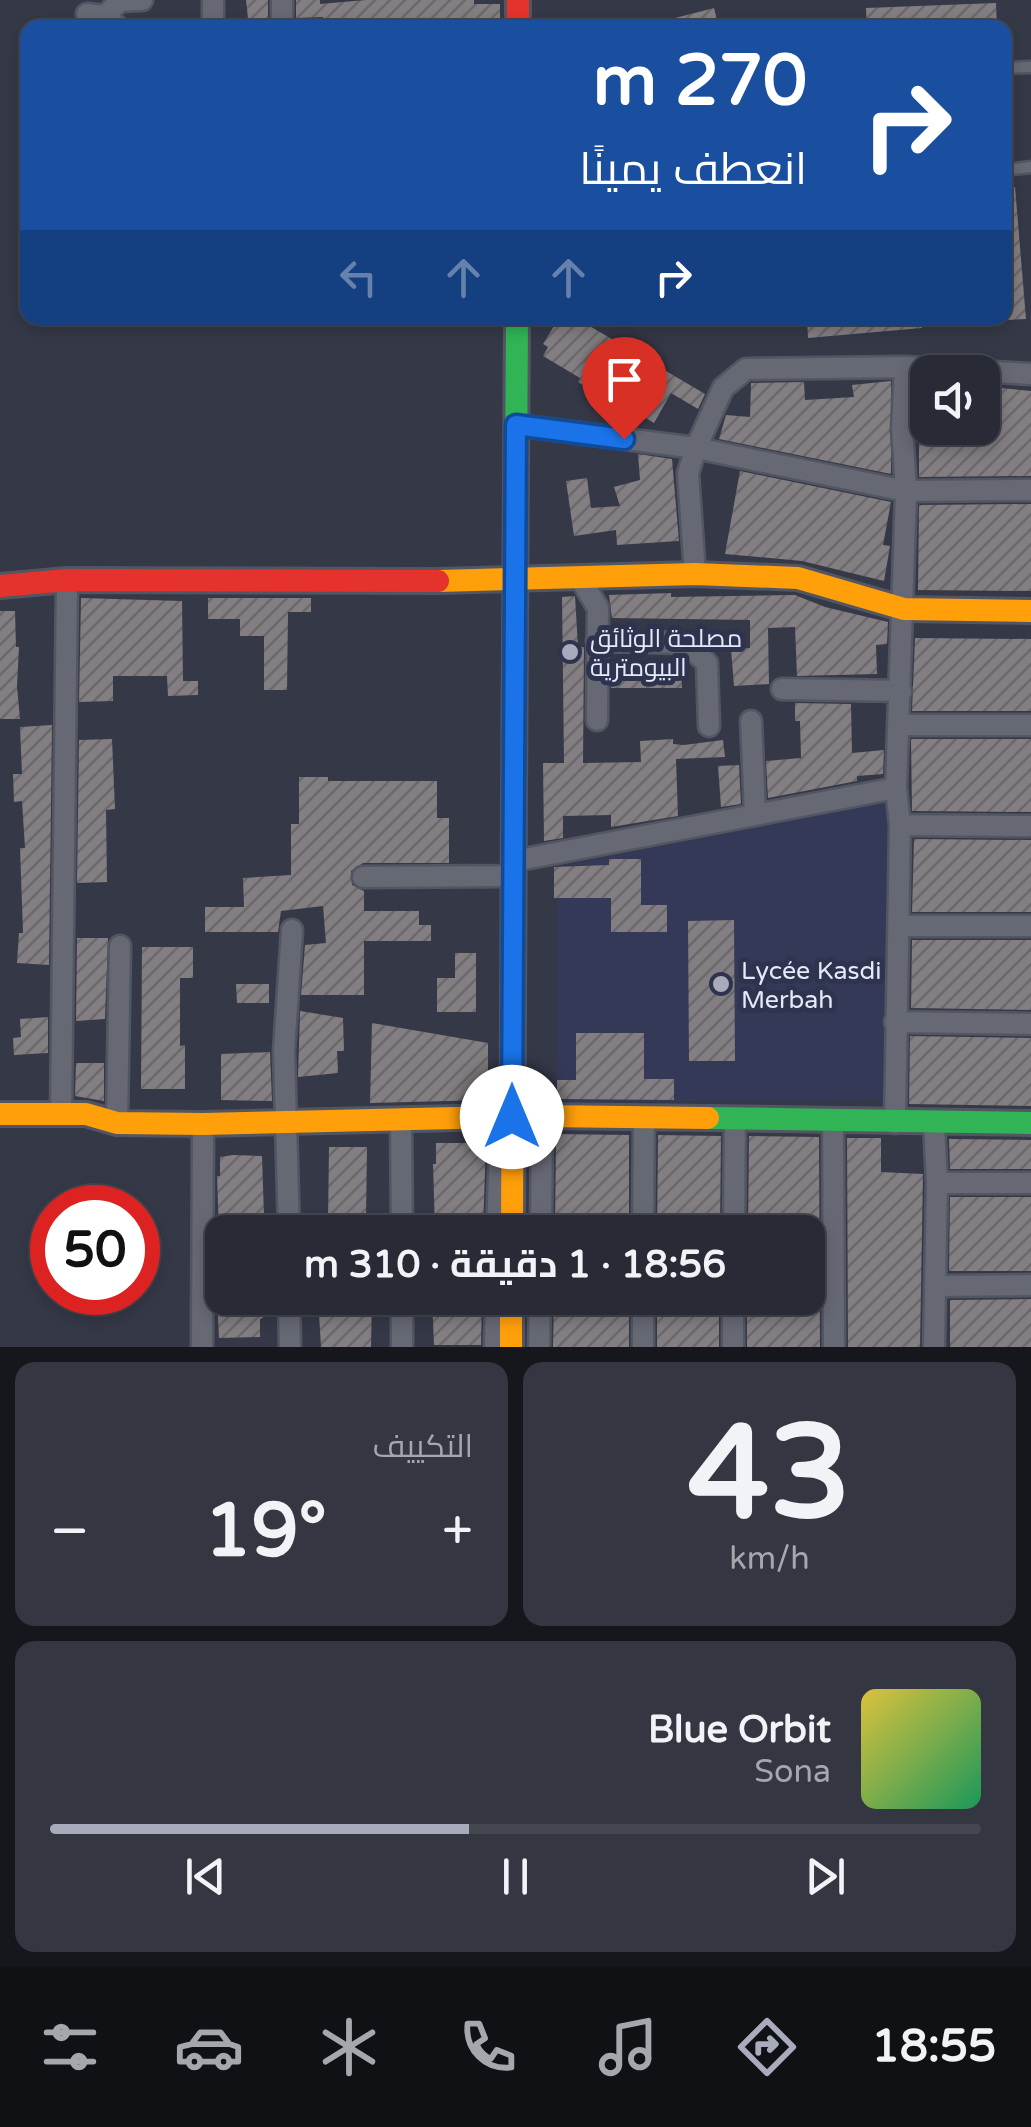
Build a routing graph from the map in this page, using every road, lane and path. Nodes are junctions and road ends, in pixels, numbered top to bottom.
1 (142, 0) edge
2 (97, 17) edge
3 (516, 325) edge
4 (905, 366) junction
5 (1031, 374) edge
6 (516, 425) junction
7 (696, 448) junction
8 (1031, 490) edge
9 (906, 491) junction
10 (695, 574) junction
11 (580, 578) junction
12 (67, 580) junction
13 (516, 581) junction
14 (0, 586) edge
15 (904, 609) junction
16 (1031, 612) edge
17 (597, 640) junction
18 (782, 690) dead end
19 (901, 691) junction
20 (597, 720) dead end
21 (751, 721) dead end
22 (900, 725) junction
23 (1031, 725) edge
24 (709, 726) dead end
25 (896, 788) junction
26 (755, 813) junction
27 (900, 825) junction
28 (1031, 826) edge
29 (514, 868) junction
30 (363, 876) dead end
31 (899, 926) junction
32 (1031, 926) edge
33 (292, 930) dead end
34 (120, 946) dead end
35 (895, 1022) junction
36 (1031, 1024) edge
37 (0, 1114) edge
38 (61, 1115) junction
39 (542, 1116) junction
40 (507, 1117) junction
41 (644, 1118) junction
42 (736, 1118) junction
43 (401, 1120) junction
44 (833, 1122) junction
45 (895, 1122) junction
46 (117, 1123) junction
47 (934, 1123) junction
48 (1031, 1123) edge
49 (203, 1124) junction
50 (288, 1124) junction
51 (937, 1183) junction
52 (1031, 1184) edge
53 (288, 1215) edge
54 (402, 1215) edge
55 (498, 1215) edge
56 (511, 1215) edge
57 (541, 1215) edge
58 (643, 1215) edge
59 (734, 1215) edge
60 (1031, 1285) edge
61 (936, 1286) junction
62 (289, 1315) edge
63 (402, 1315) edge
64 (496, 1315) edge
65 (511, 1315) edge
66 (540, 1315) edge
67 (643, 1315) edge
68 (733, 1315) edge
69 (202, 1347) edge
70 (290, 1347) edge
71 (402, 1347) edge
72 (496, 1347) edge
73 (511, 1347) edge
74 (540, 1347) edge
75 (643, 1347) edge
76 (732, 1347) edge
77 (834, 1347) edge
78 (934, 1347) edge

1 - 2 street
3 - 6 street
4 - 5 street
4 - 7 street
4 - 9 street
6 - 7 street
6 - 13 street
7 - 9 street
7 - 10 street
8 - 9 street
9 - 15 street
10 - 11 street
10 - 15 street
11 - 13 street
11 - 17 street
12 - 13 street
12 - 14 street
12 - 38 street
13 - 29 street
15 - 16 street
15 - 19 street
17 - 20 street
17 - 24 street
18 - 19 street
19 - 22 street
21 - 26 street
22 - 23 street
22 - 25 street
25 - 26 street
25 - 27 street
26 - 29 street
27 - 28 street
27 - 31 street
29 - 30 street
29 - 40 street
31 - 32 street
31 - 35 street
33 - 50 street
34 - 46 street
35 - 36 street
35 - 45 street
37 - 38 street
38 - 46 street
39 - 40 street
39 - 41 street
39 - 57 street
40 - 43 street
40 - 55 street
40 - 56 street
41 - 42 street
41 - 58 street
42 - 44 street
42 - 59 street
43 - 50 street
43 - 54 street
44 - 45 street
44 - 77 street
45 - 47 street
46 - 49 street
47 - 48 street
47 - 51 street
49 - 50 street
49 - 69 street
50 - 53 street
51 - 52 street
51 - 61 street
60 - 61 street
61 - 78 street
62 - 70 street
63 - 71 street
64 - 72 street
65 - 73 street
66 - 74 street
67 - 75 street
68 - 76 street

